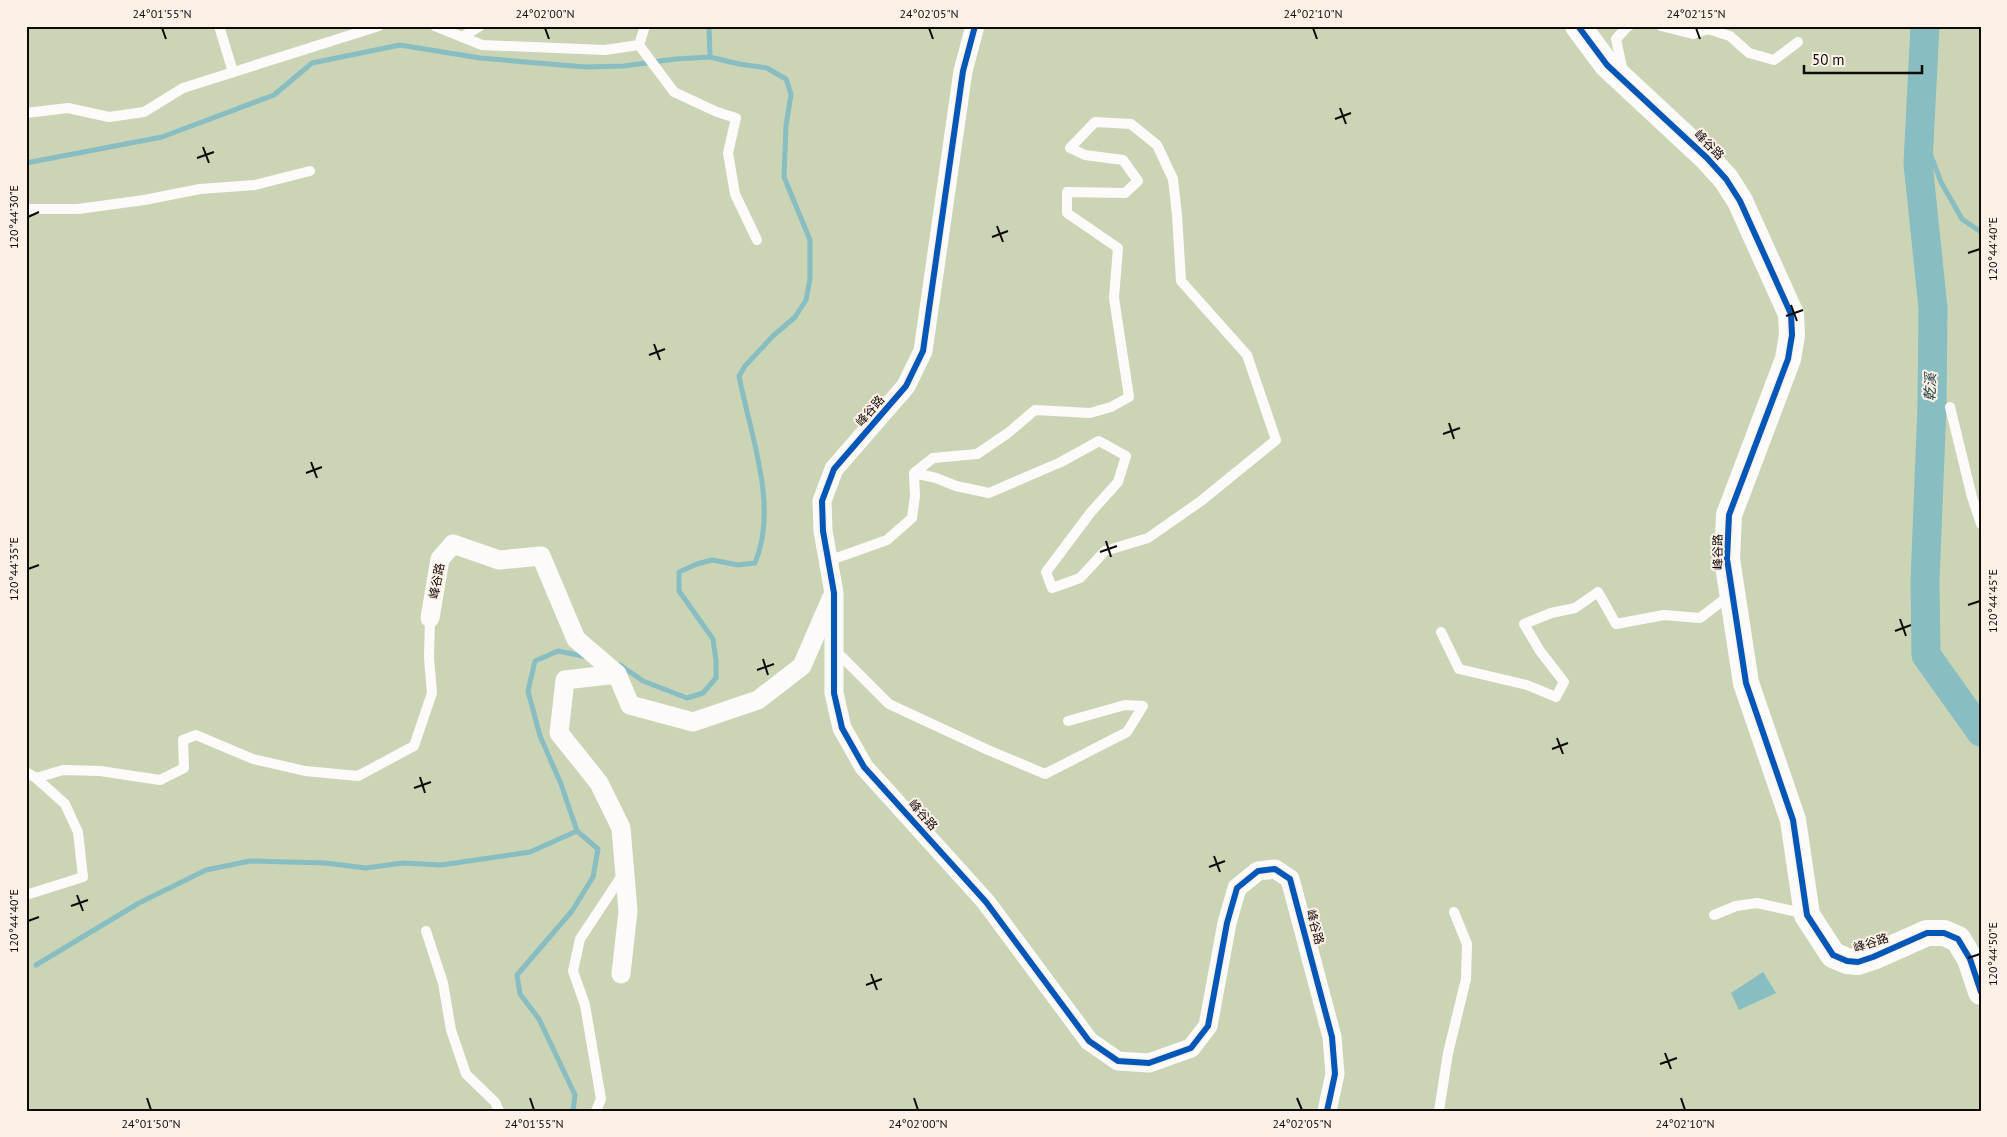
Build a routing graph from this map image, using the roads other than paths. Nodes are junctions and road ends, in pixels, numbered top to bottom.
1 (219, 26) edge
2 (379, 26) edge
3 (434, 26) edge
4 (480, 26) edge
5 (644, 26) edge
6 (975, 26) edge
7 (1578, 26) edge
8 (1630, 26) edge
9 (1661, 26) edge
10 (1707, 27) edge
11 (462, 37) junction
12 (1798, 42) dead end
13 (642, 49) junction
14 (233, 72) junction
15 (1625, 80) junction
16 (26, 113) edge
17 (310, 171) dead end
18 (26, 209) edge
19 (757, 240) dead end
20 (1950, 407) dead end
21 (914, 473) junction
22 (1981, 524) edge
23 (828, 561) junction
24 (1733, 593) junction
25 (834, 594) junction
26 (430, 618) joint
27 (1441, 632) dead end
28 (834, 649) junction
29 (616, 673) junction
30 (1068, 721) dead end
31 (26, 772) edge
32 (36, 778) junction
33 (625, 871) junction
34 (26, 895) edge
35 (1454, 912) dead end
36 (1714, 915) dead end
37 (1807, 915) junction
38 (426, 931) dead end
39 (621, 974) dead end
40 (1981, 992) edge
41 (498, 1111) edge
42 (596, 1111) edge
43 (1327, 1111) edge
44 (1439, 1111) edge

1 - 14 lane
2 - 14 lane
3 - 11 lane
4 - 11 lane
5 - 13 lane
6 - 23 street, 峰谷路
7 - 15 street, 峰谷路
8 - 15 lane
9 - 10 lane
10 - 12 lane
11 - 13 lane
13 - 19 lane
14 - 16 lane
15 - 24 street, 峰谷路
17 - 18 lane
20 - 22 lane
21 - 21 lane
21 - 23 lane
23 - 25 street, 峰谷路
24 - 27 lane
24 - 37 street, 峰谷路
25 - 28 street, 峰谷路
25 - 29 street, 峰谷路
26 - 29 street, 峰谷路
26 - 32 lane
28 - 30 lane
28 - 43 street, 峰谷路
29 - 33 street
31 - 32 lane
32 - 34 lane
33 - 39 street
33 - 42 lane
35 - 44 lane
36 - 37 lane
37 - 40 street, 峰谷路
38 - 41 lane

